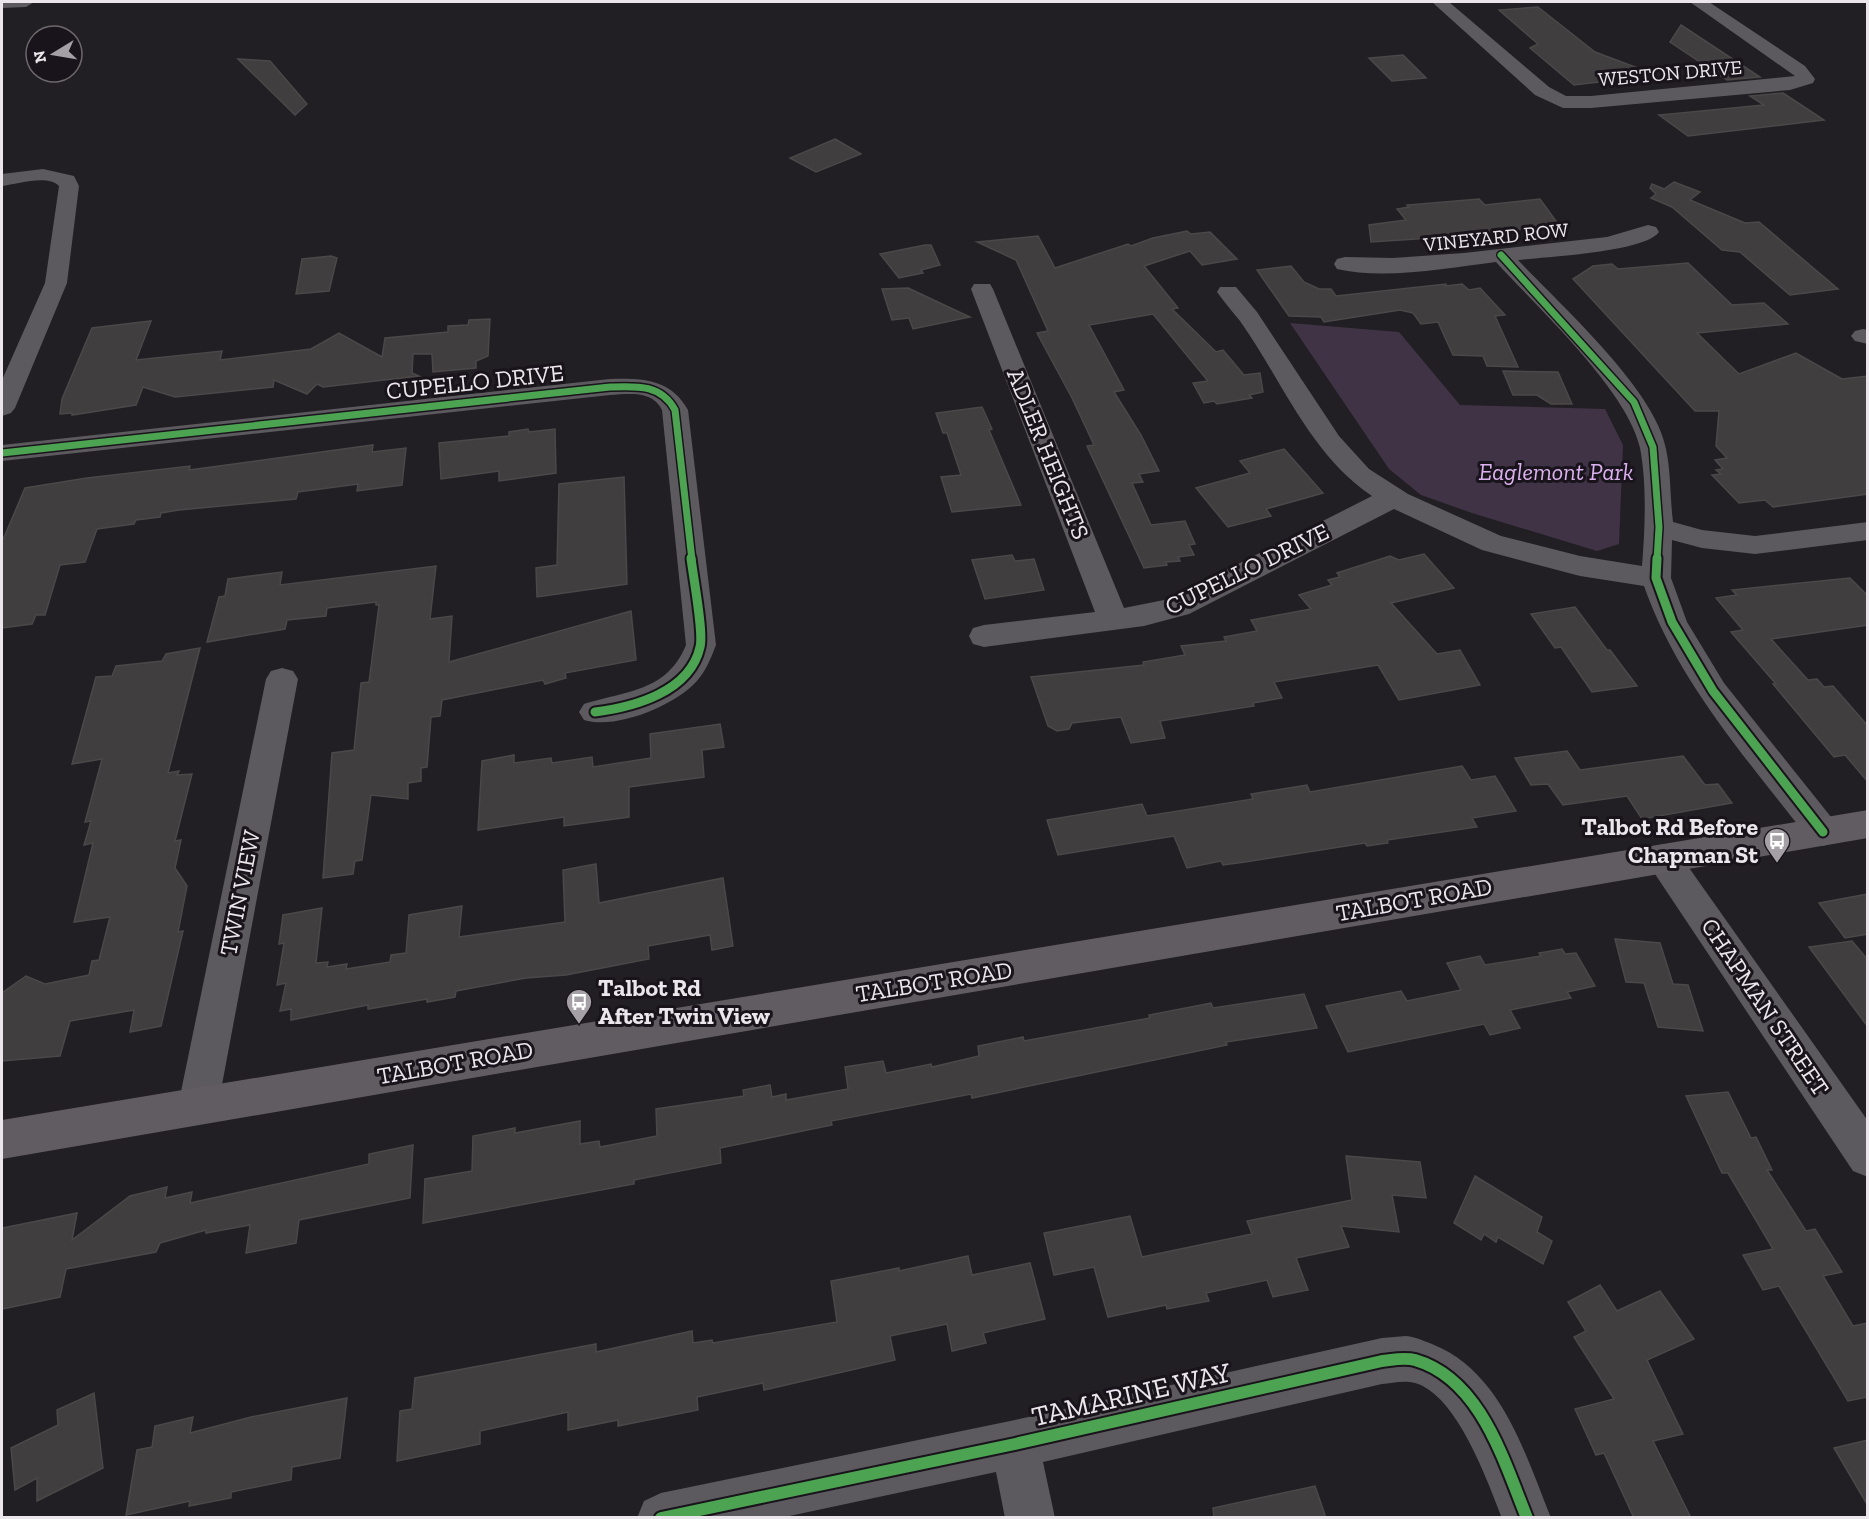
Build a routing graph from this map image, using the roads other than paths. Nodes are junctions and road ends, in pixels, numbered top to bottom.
1 (26, 2) edge
2 (1440, 2) edge
3 (1698, 2) edge
4 (2, 3) edge
5 (2, 180) edge
6 (1648, 232) dead end
7 (1501, 255) junction
8 (1345, 264) dead end
9 (982, 289) dead end
10 (1228, 292) dead end
11 (2, 408) edge
12 (2, 453) edge
13 (1398, 500) junction
14 (1659, 527) junction
15 (1868, 531) edge
16 (1656, 578) junction
17 (1113, 619) junction
18 (984, 636) dead end
19 (282, 679) dead end
20 (595, 712) dead end
21 (1868, 824) edge
22 (1823, 832) junction
23 (1663, 858) junction
24 (198, 1106) junction
25 (2, 1140) edge
26 (1868, 1157) edge
27 (1015, 1444) junction
28 (661, 1518) edge
29 (1030, 1518) edge
30 (1527, 1518) edge

1 - 4 street
2 - 3 street, WESTON DRIVE
5 - 11 street
6 - 7 street, VINEYARD ROW
7 - 8 street, VINEYARD ROW
7 - 14 street
9 - 17 street, ADLER HEIGHTS
10 - 13 street
12 - 20 street, CUPELLO DRIVE
13 - 16 street
13 - 17 street, CUPELLO DRIVE
14 - 15 street
14 - 16 street
16 - 22 street
17 - 18 street, CUPELLO DRIVE
19 - 24 street, TWIN VIEW
21 - 22 main road, TALBOT ROAD
22 - 23 main road, TALBOT ROAD
23 - 24 main road, TALBOT ROAD
23 - 26 street, CHAPMAN STREET
24 - 25 main road, TALBOT ROAD
27 - 28 street, TAMARINE WAY
27 - 29 street
27 - 30 street, TAMARINE WAY

